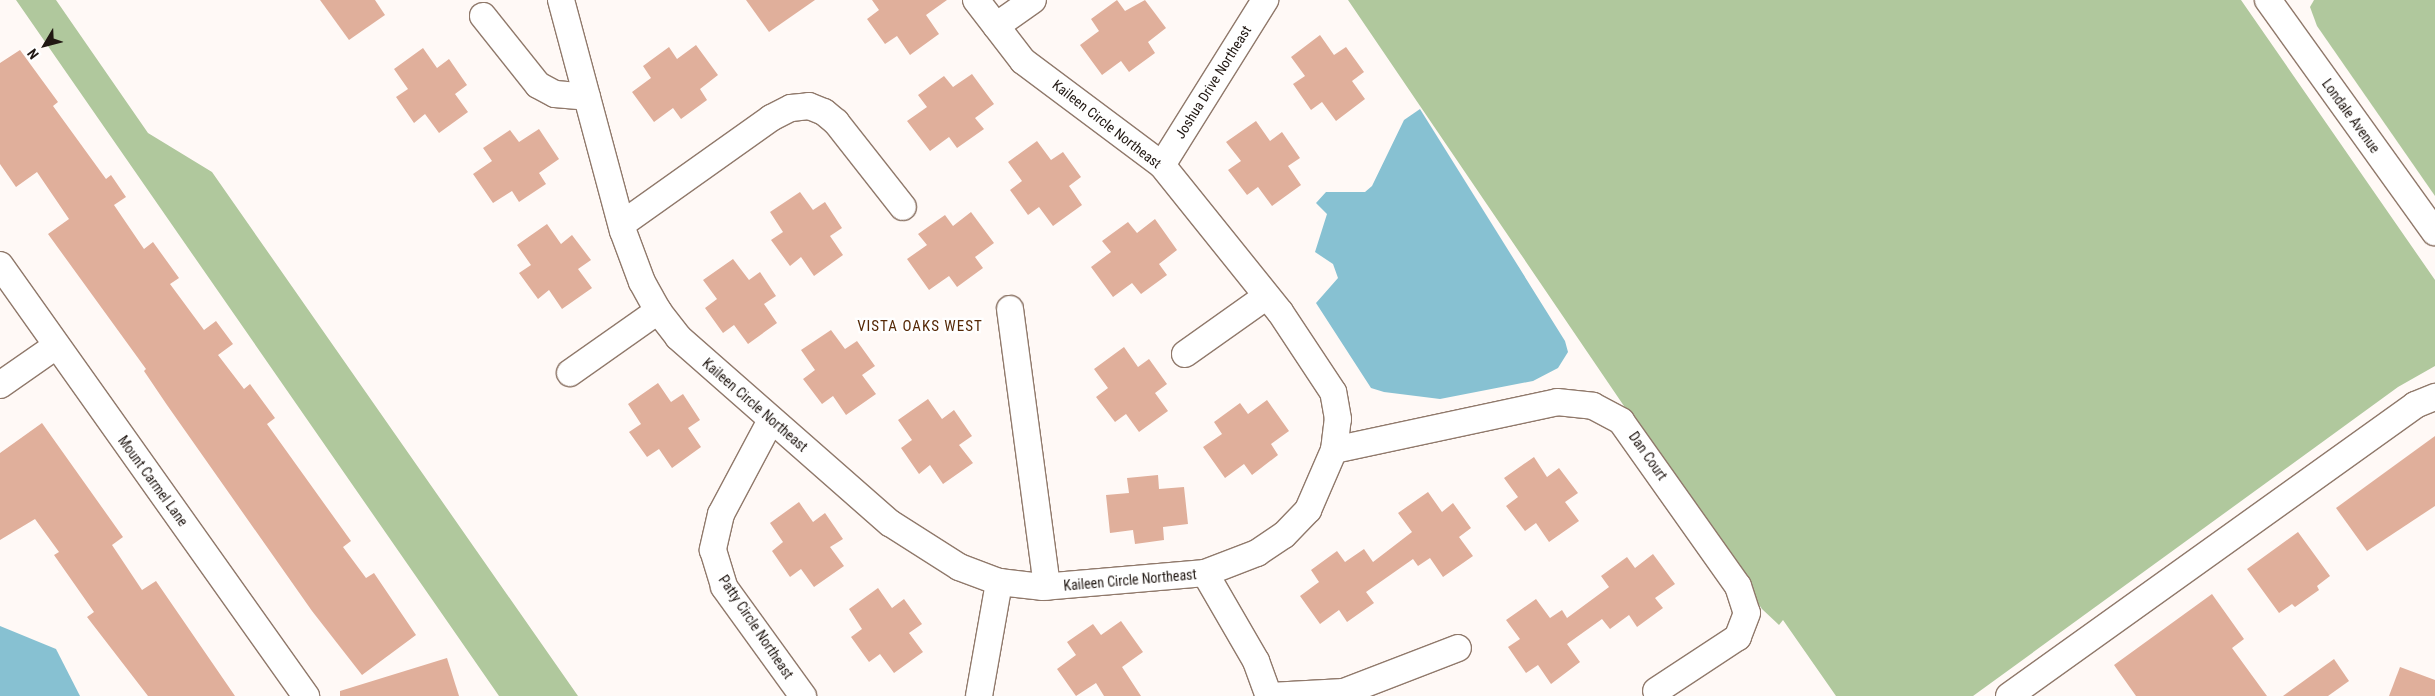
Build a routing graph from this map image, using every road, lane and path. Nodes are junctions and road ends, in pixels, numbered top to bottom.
1 (561, 0) edge
2 (976, 0) edge
3 (1032, 0) edge
4 (1265, 0) edge
5 (2268, 0) edge
6 (483, 16) dead end
7 (996, 26) junction
8 (587, 97) junction
9 (1162, 165) junction
10 (903, 207) dead end
11 (622, 224) junction
12 (2435, 232) edge
13 (0, 265) edge
14 (1267, 296) junction
15 (1010, 309) dead end
16 (658, 311) junction
17 (56, 346) junction
18 (1185, 354) dead end
19 (570, 373) dead end
20 (0, 385) edge
21 (2435, 397) edge
22 (771, 420) junction
23 (1334, 450) junction
24 (1205, 573) junction
25 (999, 582) junction
26 (1047, 587) junction
27 (1458, 648) dead end
28 (1656, 691) dead end
29 (1345, 694) edge
30 (306, 696) edge
31 (803, 696) edge
32 (979, 696) edge
33 (1270, 696) edge
34 (2009, 696) edge

1 - 8 street, Kaileen Circle Northeast
2 - 7 street, Kaileen Circle Northeast
3 - 7 street
4 - 9 street, Joshua Drive Northeast
5 - 12 street, Londale Avenue
6 - 8 street
7 - 9 street, Kaileen Circle Northeast
8 - 11 street, Kaileen Circle Northeast
9 - 14 street, Kaileen Circle Northeast
10 - 11 street
11 - 16 street, Kaileen Circle Northeast
13 - 17 street, Mount Carmel Lane
14 - 18 street
14 - 23 street, Kaileen Circle Northeast
15 - 26 street
16 - 19 street
16 - 22 street, Kaileen Circle Northeast
17 - 20 street
17 - 30 street, Mount Carmel Lane
21 - 34 street
22 - 25 street, Kaileen Circle Northeast
22 - 31 street, Patty Circle Northeast
23 - 24 street, Kaileen Circle Northeast
23 - 28 street, Dan Court
24 - 26 street, Kaileen Circle Northeast
24 - 33 street
25 - 26 street, Kaileen Circle Northeast
25 - 32 street
27 - 29 street
29 - 33 street

